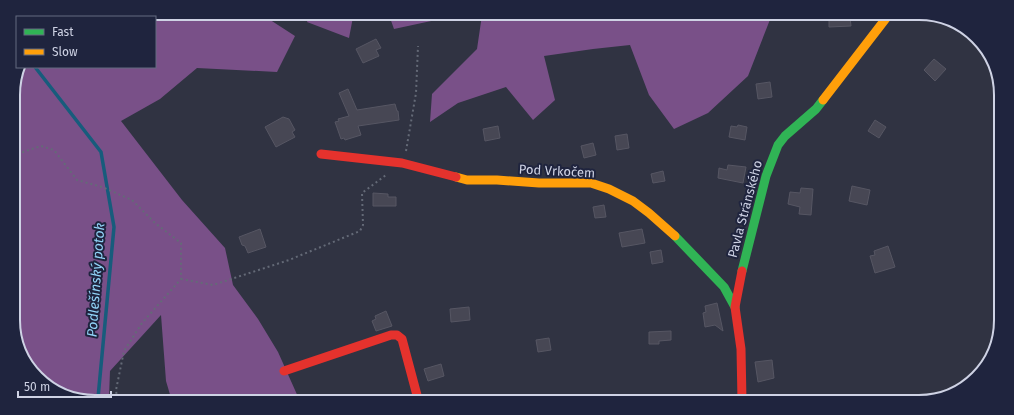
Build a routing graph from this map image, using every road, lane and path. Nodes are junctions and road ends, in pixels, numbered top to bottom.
1 (885, 20) edge
2 (418, 46) dead end
3 (20, 151) edge
4 (321, 154) dead end
5 (402, 163) junction
6 (181, 279) junction
7 (735, 307) junction
8 (284, 371) dead end
9 (117, 395) edge
10 (417, 395) edge
11 (742, 395) edge

1 - 7 street, Pavla Stránského
2 - 5 path
3 - 6 path
4 - 5 street, Pod Vrkočem
5 - 6 path
5 - 7 street, Pod Vrkočem
6 - 9 path
7 - 11 street, Pavla Stránského
8 - 10 street

